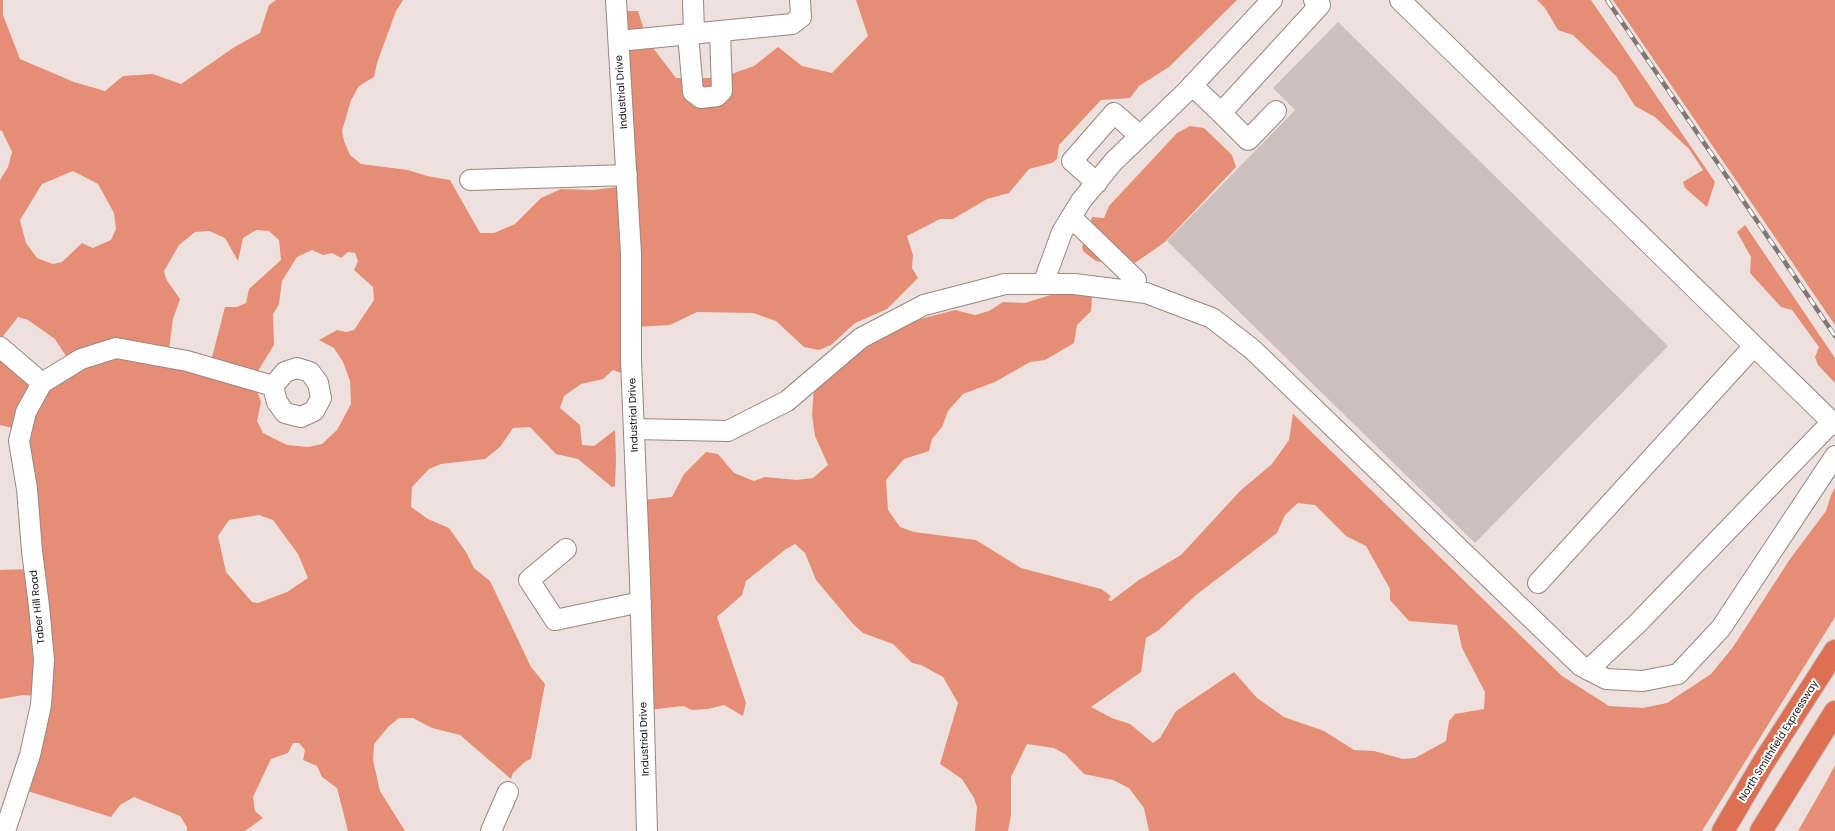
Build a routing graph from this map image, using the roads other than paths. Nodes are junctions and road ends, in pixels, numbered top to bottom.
1 (616, 0) edge
2 (693, 0) edge
3 (800, 0) edge
4 (1272, 0) edge
5 (1314, 0) edge
6 (1400, 0) edge
7 (720, 31) junction
8 (691, 34) junction
9 (619, 41) junction
10 (1192, 86) junction
11 (1276, 111) dead end
12 (1221, 113) junction
13 (1140, 136) junction
14 (627, 175) junction
15 (470, 180) dead end
16 (1097, 183) junction
17 (1071, 218) junction
18 (1136, 280) dead end
19 (1043, 284) junction
20 (1754, 346) junction
21 (0, 347) edge
22 (42, 383) junction
23 (273, 386) dead end
24 (1834, 424) edge
25 (634, 429) junction
26 (1835, 456) edge
27 (566, 549) dead end
28 (1538, 583) dead end
29 (641, 602) junction
30 (1835, 651) edge
31 (1588, 670) junction
32 (1835, 712) edge
33 (508, 792) dead end
34 (4, 831) edge
35 (491, 831) edge
36 (647, 831) edge
37 (1723, 831) edge
38 (1761, 831) edge

1 - 9 street, Industrial Drive
2 - 8 street
3 - 7 street
4 - 10 street
5 - 12 street
6 - 20 street
7 - 8 street
7 - 8 street
8 - 9 street
9 - 14 street, Industrial Drive
10 - 12 street
10 - 13 street
11 - 12 street
13 - 16 street
13 - 16 street
14 - 15 street
14 - 25 street, Industrial Drive
16 - 17 street
17 - 18 street
17 - 19 street
19 - 25 street
19 - 31 street
20 - 24 street
20 - 28 street
21 - 22 street
22 - 23 street, Taber Hill Road
22 - 34 street, Taber Hill Road
24 - 31 street
25 - 29 street, Industrial Drive
26 - 31 street
27 - 29 street
29 - 36 street, Industrial Drive
30 - 37 highway, North Smithfield Expressway
32 - 38 highway
33 - 35 street

